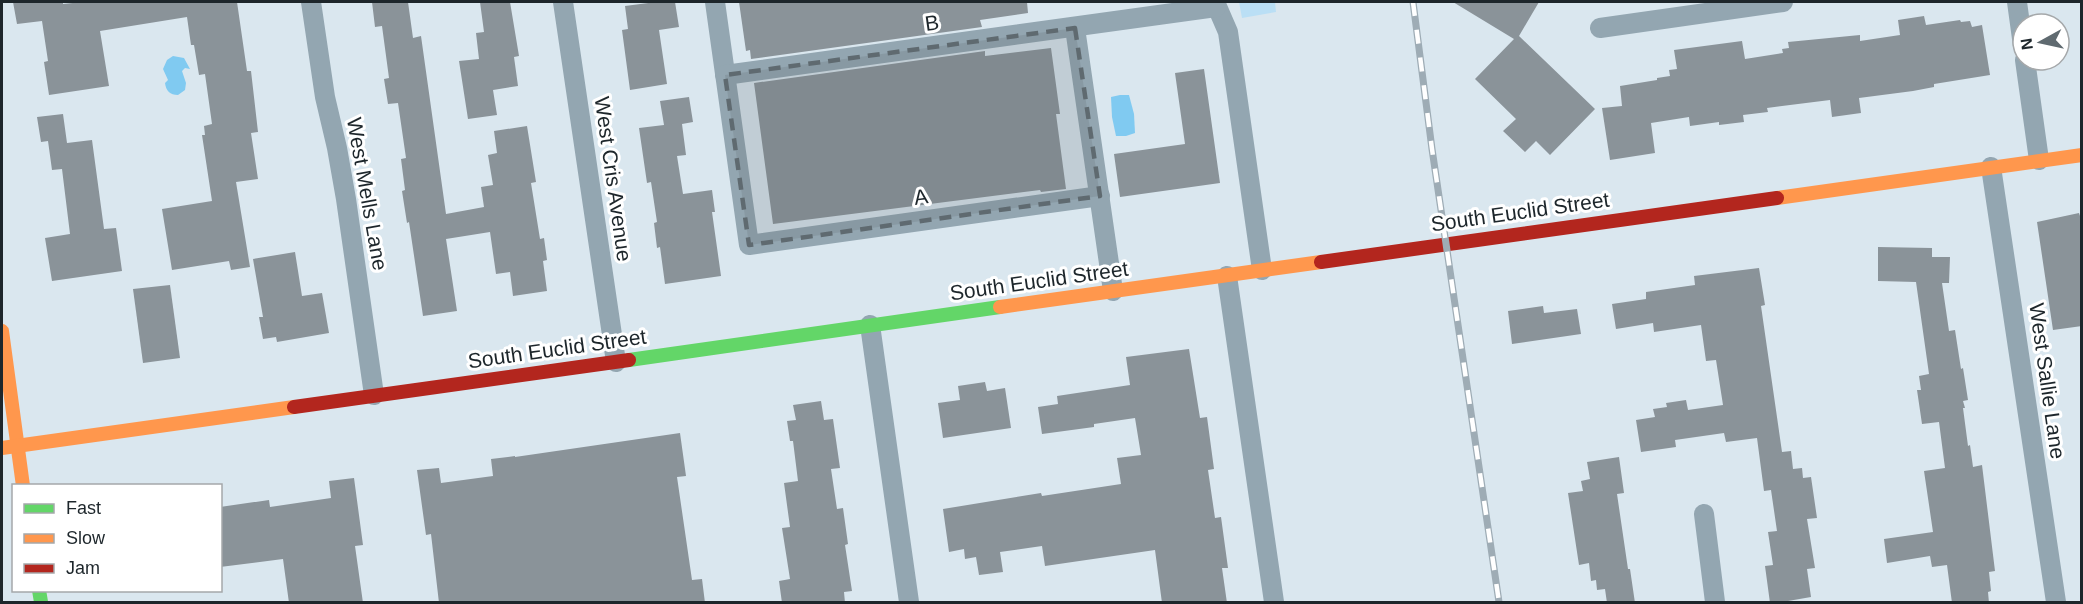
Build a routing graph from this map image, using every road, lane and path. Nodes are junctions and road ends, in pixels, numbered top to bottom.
1 (311, 2) edge
2 (563, 2) edge
3 (715, 2) edge
4 (1783, 2) edge
5 (1215, 4) edge
6 (1076, 28) junction
7 (1600, 28) dead end
8 (2027, 72) edge
9 (725, 75) junction
10 (2082, 155) edge
11 (2039, 160) junction
12 (1991, 167) junction
13 (1100, 196) junction
14 (1262, 270) junction
15 (1227, 276) junction
16 (1113, 291) junction
17 (870, 325) junction
18 (2, 331) edge
19 (616, 362) junction
20 (374, 395) junction
21 (18, 446) junction
22 (2, 447) edge
23 (23, 484) edge
24 (1704, 514) dead end
25 (909, 603) edge
26 (1274, 603) edge
27 (1715, 603) edge
28 (2056, 603) edge

1 - 20 street, West Mells Lane
2 - 19 street, West Cris Avenue
3 - 9 street
4 - 7 street
5 - 6 street, B
5 - 14 street
6 - 9 street, B
6 - 13 street
8 - 11 street
9 - 13 street, A
10 - 11 main road, South Euclid Street
11 - 12 main road, South Euclid Street
12 - 14 main road, South Euclid Street
12 - 28 street, West Sallie Lane
13 - 16 street
14 - 15 main road, South Euclid Street
15 - 16 main road, South Euclid Street
15 - 26 street
16 - 17 main road, South Euclid Street
17 - 19 main road, South Euclid Street
17 - 25 street
18 - 21 main road
19 - 20 main road, South Euclid Street
20 - 21 main road, South Euclid Street
21 - 22 main road, South Euclid Street
21 - 23 main road
24 - 27 street

